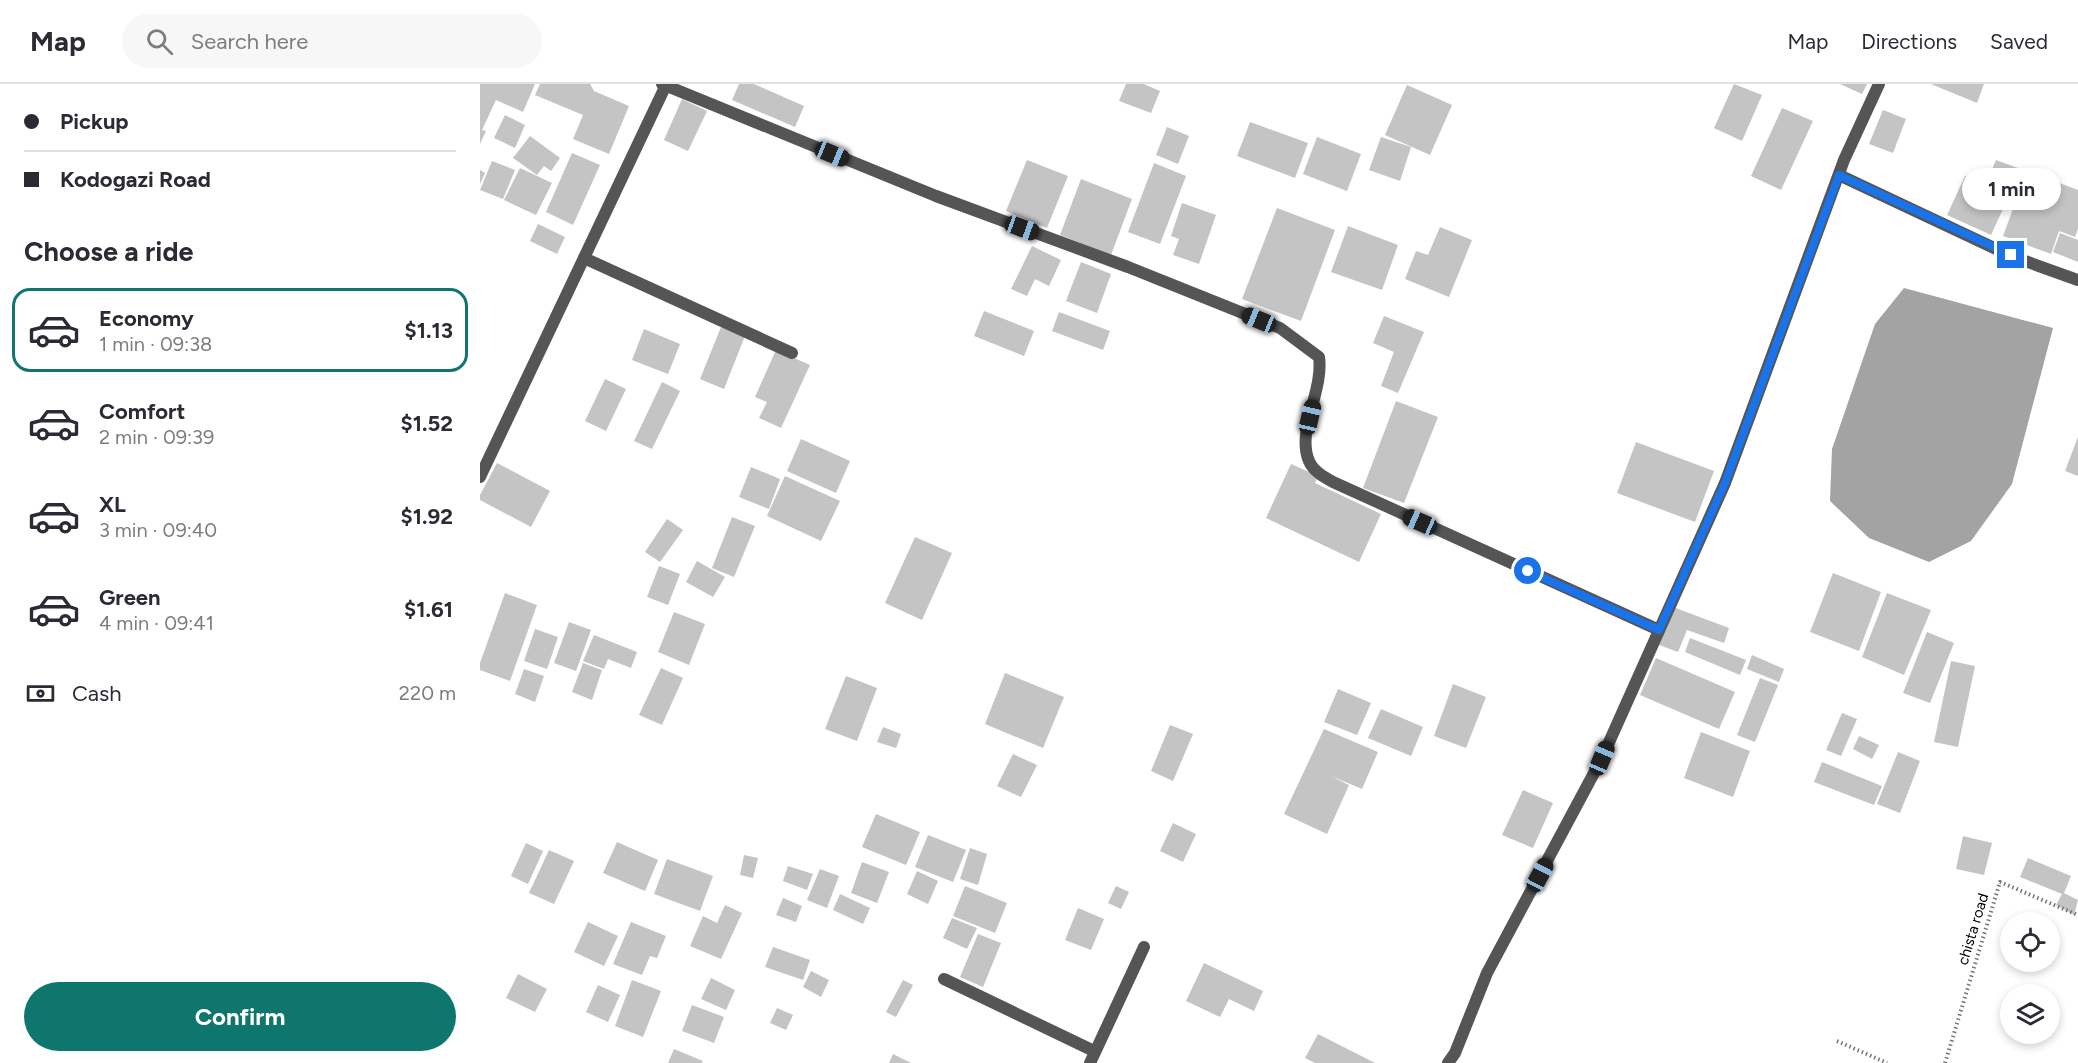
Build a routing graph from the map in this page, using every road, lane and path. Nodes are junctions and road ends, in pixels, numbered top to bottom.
1 (1879, 84) edge
2 (664, 85) edge
3 (1839, 175) junction
4 (584, 258) junction
5 (2078, 280) edge
6 (792, 353) dead end
7 (480, 477) edge
8 (1659, 630) junction
9 (2078, 915) edge
10 (1144, 947) dead end
11 (944, 978) dead end
12 (1837, 1041) dead end
13 (1092, 1057) edge
14 (1448, 1063) edge
15 (1887, 1063) edge
16 (1945, 1063) edge

1 - 3 street
2 - 4 street
2 - 8 street
3 - 5 street
3 - 8 street
4 - 6 street
4 - 7 street
8 - 14 street
9 - 16 path, chista road
10 - 13 street
11 - 13 street
12 - 15 path

